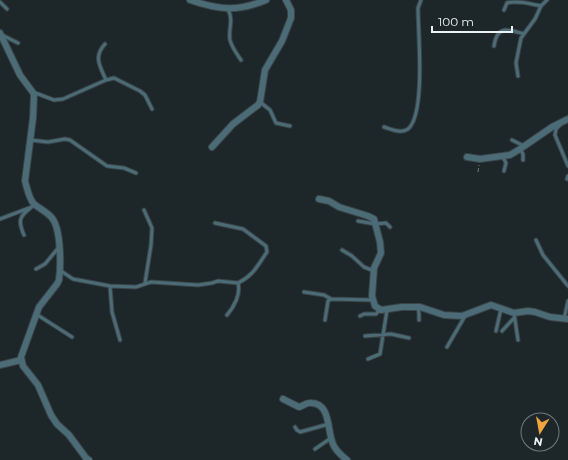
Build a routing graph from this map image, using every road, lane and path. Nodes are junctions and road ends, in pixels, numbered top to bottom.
1 (190, 0) edge
2 (266, 0) edge
3 (286, 0) edge
4 (421, 0) edge
5 (547, 0) edge
6 (0, 2) edge
7 (541, 6) junction
8 (228, 8) junction
9 (7, 10) dead end
10 (504, 10) dead end
11 (0, 34) edge
12 (524, 34) junction
13 (18, 43) dead end
14 (105, 44) dead end
15 (494, 46) dead end
16 (241, 60) dead end
17 (518, 76) dead end
18 (106, 80) junction
19 (33, 92) junction
20 (260, 102) junction
21 (152, 109) dead end
22 (565, 120) edge
23 (290, 126) dead end
24 (384, 127) dead end
25 (30, 140) junction
26 (512, 140) dead end
27 (212, 147) dead end
28 (522, 148) junction
29 (503, 156) junction
30 (467, 157) dead end
31 (480, 159) junction
32 (522, 160) dead end
33 (568, 166) edge
34 (504, 171) dead end
35 (478, 172) dead end
36 (136, 173) dead end
37 (319, 199) dead end
38 (33, 206) junction
39 (144, 210) dead end
40 (0, 219) edge
41 (358, 221) dead end
42 (215, 223) dead end
43 (375, 224) junction
44 (390, 228) dead end
45 (24, 234) dead end
46 (536, 240) dead end
47 (59, 247) junction
48 (342, 250) dead end
49 (36, 269) dead end
50 (59, 270) junction
51 (374, 271) junction
52 (145, 283) junction
53 (238, 283) junction
54 (110, 286) junction
55 (568, 286) edge
56 (304, 292) dead end
57 (331, 299) junction
58 (372, 300) junction
59 (568, 301) edge
60 (418, 307) junction
61 (383, 309) junction
62 (501, 309) junction
63 (36, 314) junction
64 (227, 314) dead end
65 (360, 316) dead end
66 (465, 316) junction
67 (514, 316) junction
68 (566, 319) edge
69 (325, 320) dead end
70 (419, 320) dead end
71 (496, 331) dead end
72 (502, 332) dead end
73 (383, 335) junction
74 (366, 336) dead end
75 (72, 337) dead end
76 (409, 338) dead end
77 (120, 340) dead end
78 (518, 340) dead end
79 (447, 347) dead end
80 (368, 359) dead end
81 (21, 360) junction
82 (0, 365) edge
83 (283, 399) dead end
84 (328, 424) junction
85 (295, 427) dead end
86 (331, 438) junction
87 (315, 449) dead end
88 (89, 460) edge
89 (347, 460) edge

1 - 8 street
2 - 8 street
3 - 20 street
4 - 24 lane
5 - 7 lane
6 - 9 lane
7 - 10 lane
7 - 12 lane
8 - 16 lane
11 - 13 lane
11 - 19 street
12 - 15 lane
12 - 17 lane
14 - 18 lane
18 - 19 lane
18 - 21 lane
19 - 25 street
20 - 23 lane
20 - 27 street
22 - 28 street
22 - 33 lane
25 - 36 lane
25 - 38 street
26 - 28 lane
28 - 29 street
28 - 32 lane
29 - 31 street
29 - 34 lane
30 - 31 street
31 - 35 path
37 - 43 street
38 - 40 lane
38 - 45 lane
38 - 47 street
39 - 52 lane
41 - 43 lane
42 - 53 lane
43 - 44 lane
43 - 51 street
46 - 55 lane
47 - 49 lane
47 - 50 street
48 - 51 lane
50 - 54 lane
50 - 63 street
51 - 58 street
52 - 53 lane
52 - 54 lane
53 - 64 lane
54 - 77 lane
56 - 57 lane
57 - 58 lane
57 - 69 lane
58 - 61 street
59 - 68 lane
60 - 61 street
60 - 66 street
60 - 70 lane
61 - 65 lane
61 - 73 lane
62 - 66 street
62 - 67 street
62 - 71 lane
63 - 75 lane
63 - 81 street
66 - 79 lane
67 - 68 street
67 - 72 lane
67 - 78 lane
73 - 74 lane
73 - 76 lane
73 - 80 lane
81 - 82 street
81 - 88 street
83 - 84 street
84 - 85 lane
84 - 86 street
86 - 87 lane
86 - 89 street

